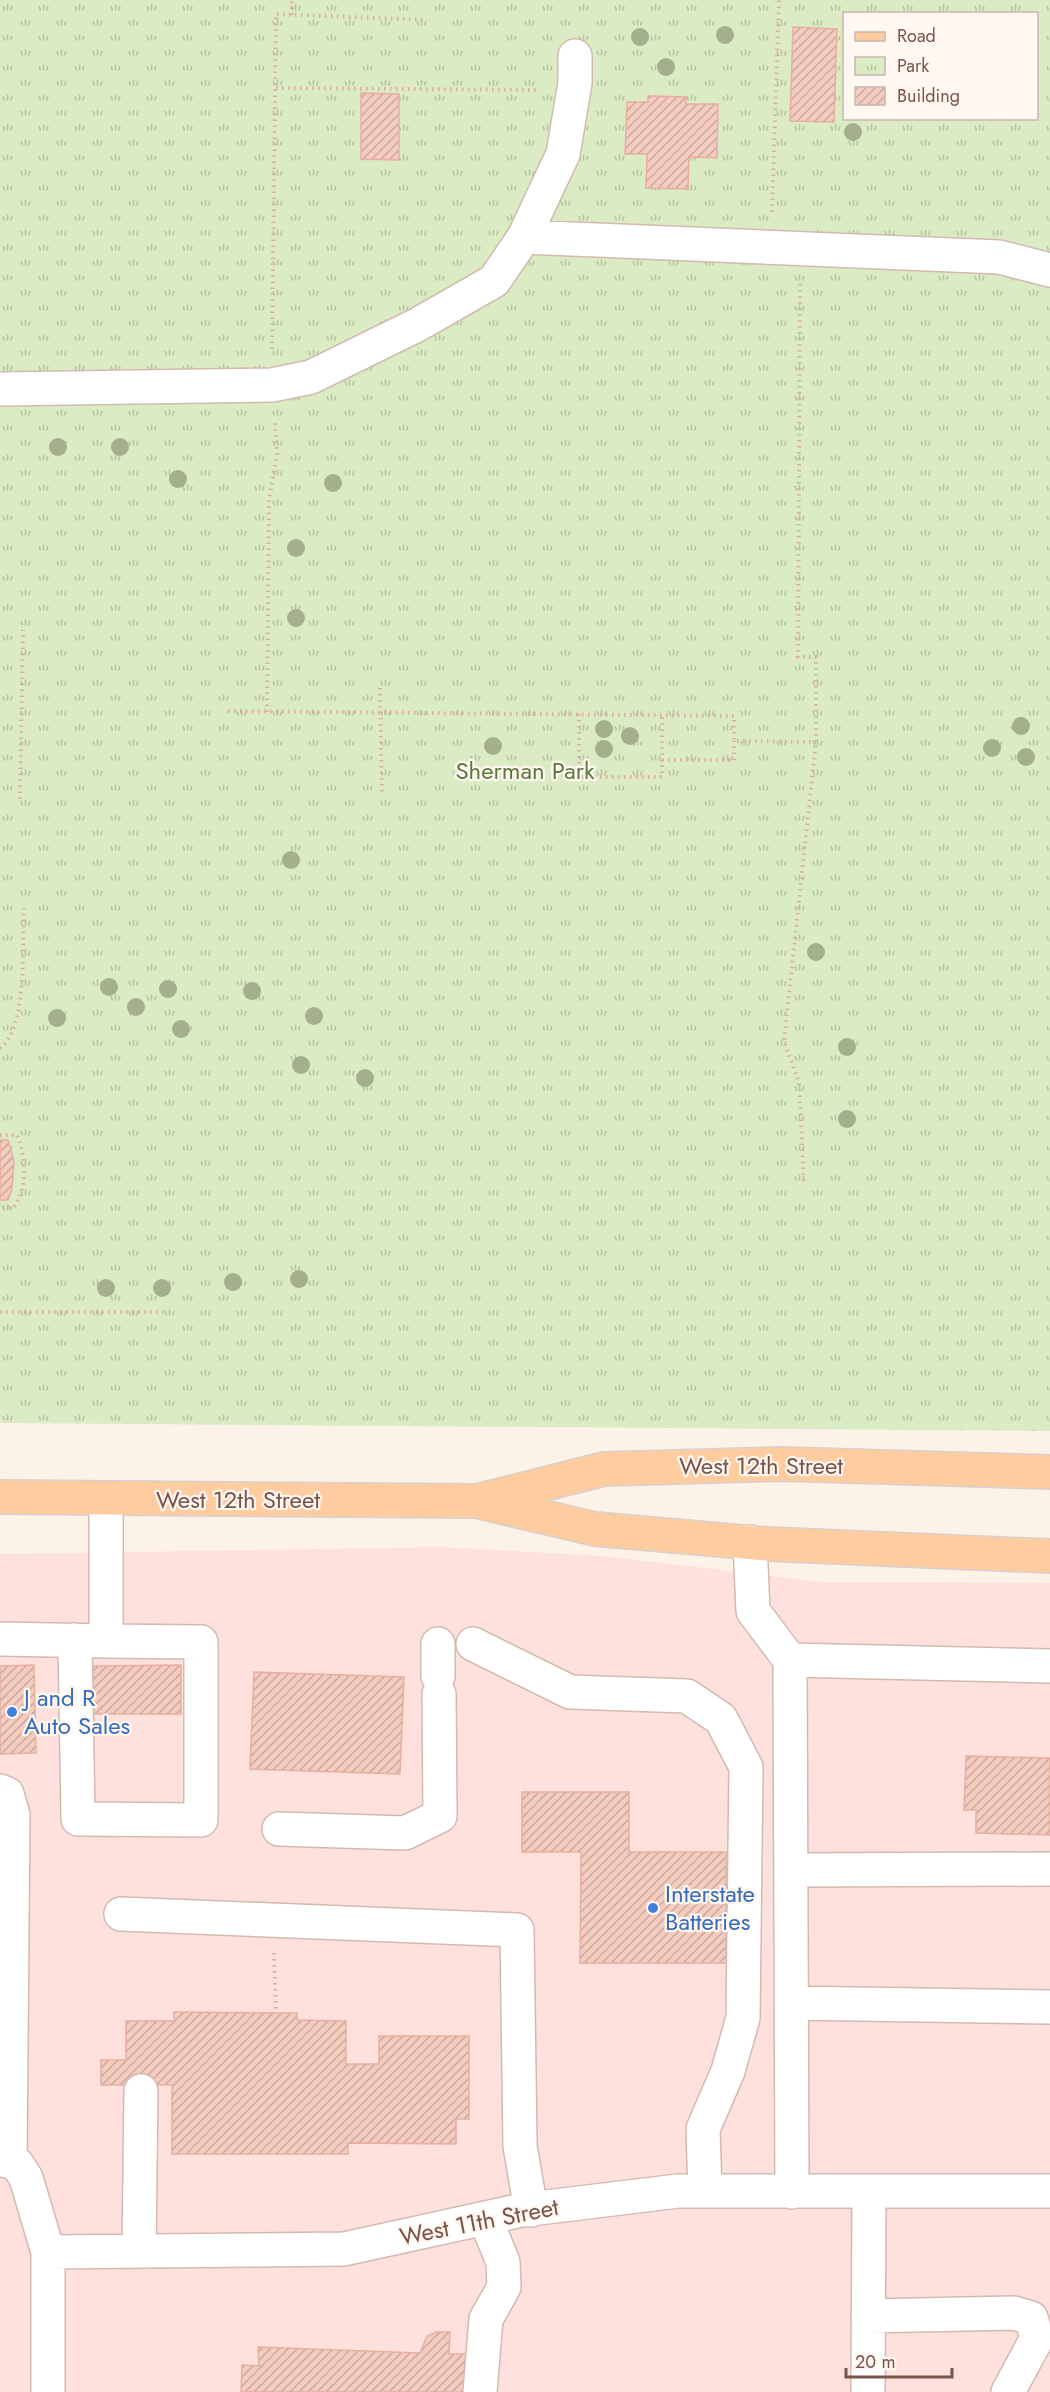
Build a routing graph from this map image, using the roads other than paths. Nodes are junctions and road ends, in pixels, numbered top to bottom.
1 (575, 56) dead end
2 (524, 237) junction
3 (1050, 270) edge
4 (0, 390) edge
5 (1050, 1472) edge
6 (0, 1497) edge
7 (106, 1499) junction
8 (476, 1501) junction
9 (750, 1542) junction
10 (1050, 1556) edge
11 (0, 1639) edge
12 (90, 1641) junction
13 (438, 1644) dead end
14 (473, 1644) dead end
15 (790, 1660) junction
16 (1050, 1666) edge
17 (0, 1791) edge
18 (279, 1829) dead end
19 (1050, 1869) edge
20 (791, 1870) junction
21 (121, 1914) dead end
22 (791, 2002) junction
23 (1050, 2007) edge
24 (141, 2091) dead end
25 (5, 2160) edge
26 (705, 2191) junction
27 (1050, 2191) edge
28 (792, 2192) junction
29 (869, 2192) junction
30 (531, 2210) junction
31 (484, 2218) junction
32 (139, 2251) junction
33 (48, 2252) junction
34 (868, 2316) junction
35 (48, 2392) edge
36 (480, 2392) edge
37 (868, 2392) edge
38 (1008, 2392) edge

1 - 2 street
2 - 3 street
2 - 4 street
5 - 8 main road, West 12th Street
6 - 7 main road, West 12th Street
7 - 8 main road, West 12th Street
7 - 12 street
8 - 9 main road, West 12th Street
9 - 10 main road, West 12th Street
9 - 15 street
11 - 12 street
12 - 12 street
13 - 18 street
14 - 26 street
15 - 16 street
15 - 20 street
17 - 25 street
19 - 20 street
20 - 22 street
21 - 30 street
22 - 23 street
22 - 28 street
24 - 32 street
25 - 33 street
26 - 28 street, West 11th Street
26 - 30 street, West 11th Street
27 - 29 street, West 11th Street
28 - 29 street, West 11th Street
29 - 34 street
30 - 31 street, West 11th Street
31 - 32 street, West 11th Street
31 - 36 street
32 - 33 street, West 11th Street
33 - 35 street
34 - 37 street
34 - 38 street

